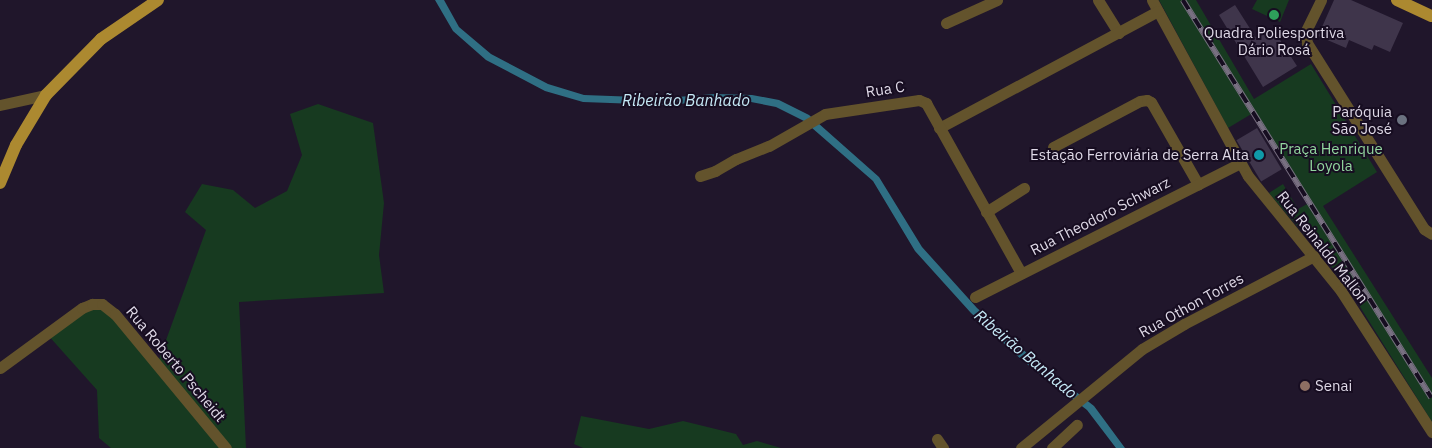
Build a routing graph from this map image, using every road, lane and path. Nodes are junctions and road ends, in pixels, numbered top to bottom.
1 (158, 0) edge
2 (997, 0) edge
3 (1098, 0) edge
4 (1152, 0) edge
5 (1321, 0) edge
6 (1397, 0) edge
7 (1158, 11) junction
8 (1432, 16) edge
9 (946, 23) dead end
10 (1119, 33) junction
11 (46, 96) junction
12 (0, 105) edge
13 (940, 128) junction
14 (1053, 147) dead end
15 (1240, 163) junction
16 (700, 176) dead end
17 (0, 183) edge
18 (1198, 184) junction
19 (1024, 188) dead end
20 (986, 212) junction
21 (1432, 234) edge
22 (1314, 256) junction
23 (1021, 273) junction
24 (975, 297) dead end
25 (0, 368) edge
26 (1076, 425) dead end
27 (1432, 432) edge
28 (226, 448) edge
29 (1021, 448) edge
30 (1052, 448) edge

1 - 11 main road
2 - 9 street
3 - 10 street
4 - 7 street, Rua Reinaldo Mallon
5 - 21 street
6 - 8 main road
7 - 10 street
7 - 15 street, Rua Reinaldo Mallon
10 - 13 street
11 - 12 street
11 - 17 main road
13 - 16 street, Rua C
13 - 20 street, Rua C
14 - 18 street
15 - 18 street, Rua Theodoro Schwarz
15 - 22 street, Rua Reinaldo Mallon
18 - 23 street, Rua Theodoro Schwarz
19 - 20 street
20 - 23 street, Rua C
22 - 27 street, Rua Reinaldo Mallon
22 - 29 street, Rua Othon Torres
23 - 24 street, Rua Theodoro Schwarz
25 - 28 street, Rua Roberto Pscheidt
26 - 30 street

